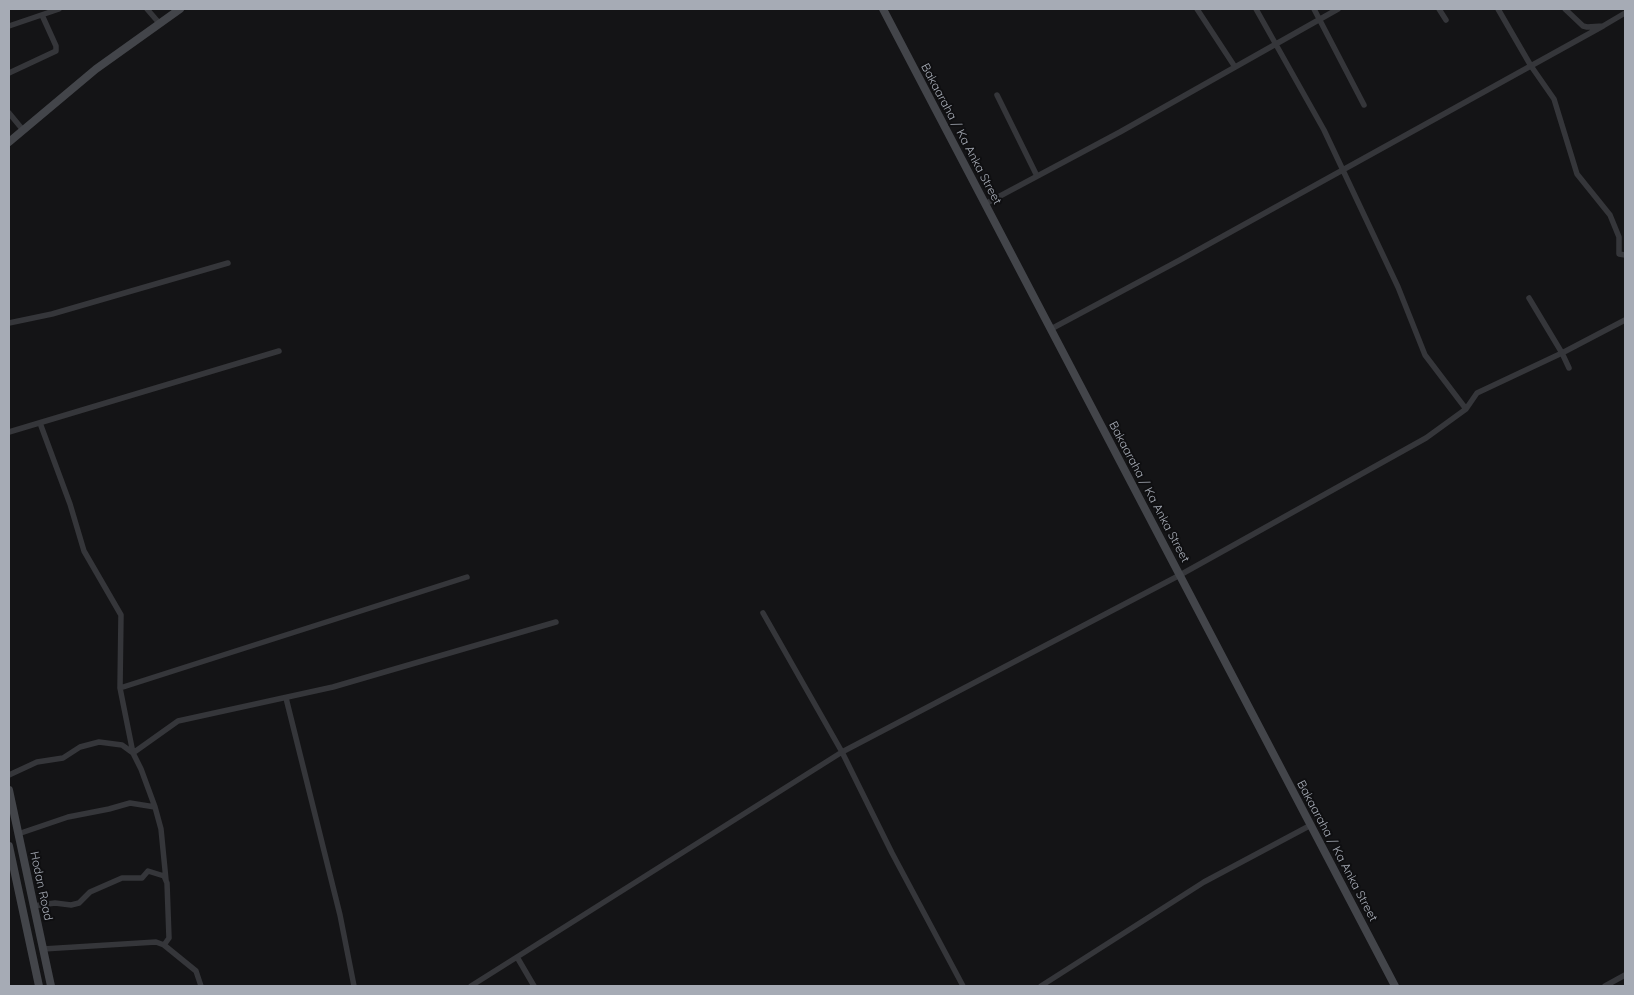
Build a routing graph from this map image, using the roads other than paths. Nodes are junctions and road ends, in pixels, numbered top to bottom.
1 (59, 9) edge
2 (147, 9) edge
3 (180, 9) edge
4 (883, 9) edge
5 (1197, 9) edge
6 (1256, 9) edge
7 (1314, 9) edge
8 (1338, 9) edge
9 (1439, 9) edge
10 (1498, 9) edge
11 (1565, 9) edge
12 (1625, 13) edge
13 (42, 15) junction
14 (1319, 19) junction
15 (1446, 20) dead end
16 (160, 24) junction
17 (9, 26) edge
18 (1603, 26) junction
19 (1275, 44) junction
20 (1531, 66) junction
21 (1235, 67) junction
22 (9, 73) edge
23 (997, 95) dead end
24 (1364, 105) dead end
25 (9, 112) edge
26 (23, 130) junction
27 (9, 142) edge
28 (1342, 171) junction
29 (1036, 176) junction
30 (985, 204) junction
31 (1625, 255) edge
32 (228, 263) dead end
33 (1529, 298) dead end
34 (1625, 320) edge
35 (9, 323) edge
36 (1051, 329) junction
37 (279, 351) dead end
38 (1562, 353) junction
39 (1569, 368) dead end
40 (1466, 409) junction
41 (40, 423) junction
42 (9, 432) edge
43 (1180, 575) junction
44 (466, 577) dead end
45 (763, 613) dead end
46 (556, 622) dead end
47 (120, 688) junction
48 (286, 698) junction
49 (133, 752) junction
50 (842, 752) junction
51 (9, 775) edge
52 (9, 790) edge
53 (155, 807) junction
54 (1310, 825) junction
55 (18, 834) junction
56 (9, 846) edge
57 (166, 880) junction
58 (33, 906) junction
59 (164, 945) junction
60 (43, 950) junction
61 (517, 957) junction
62 (1625, 975) edge
63 (39, 986) edge
64 (50, 986) edge
65 (201, 986) edge
66 (354, 986) edge
67 (471, 986) edge
68 (534, 986) edge
69 (963, 986) edge
70 (1041, 986) edge
71 (1395, 986) edge
72 (1605, 986) edge

1 - 13 street
2 - 16 street
3 - 16 street
4 - 30 street, Bakaaraha / Ka Anka Street
5 - 21 street
6 - 19 street
7 - 14 street
8 - 14 street
9 - 15 street
10 - 20 street
11 - 18 street
12 - 18 street
13 - 17 street
13 - 22 street
14 - 19 street
14 - 24 street
16 - 26 street
18 - 20 street
19 - 21 street
19 - 28 street
20 - 28 street
20 - 31 street
21 - 29 street
23 - 29 street
25 - 26 street
26 - 27 street
28 - 36 street
28 - 40 street
29 - 30 street
30 - 36 street, Bakaaraha / Ka Anka Street
32 - 35 street
33 - 38 street
34 - 38 street
36 - 43 street, Bakaaraha / Ka Anka Street
37 - 41 street
38 - 39 street
38 - 40 street
40 - 43 street
41 - 42 street
41 - 47 street
43 - 50 street
43 - 54 street, Bakaaraha / Ka Anka Street
44 - 47 street
45 - 50 street
46 - 48 street
47 - 49 street
48 - 49 street
48 - 66 street
49 - 51 street
49 - 53 street
50 - 61 street
50 - 69 street
52 - 55 street, Hodan Road
53 - 55 street
53 - 57 street
54 - 70 street
54 - 71 street, Bakaaraha / Ka Anka Street
55 - 58 street, Hodan Road
56 - 63 street, Hodan Road
57 - 58 street
57 - 59 street
58 - 60 street, Hodan Road
59 - 60 street
59 - 65 street
60 - 64 street, Hodan Road
61 - 67 street
61 - 68 street
62 - 72 street

